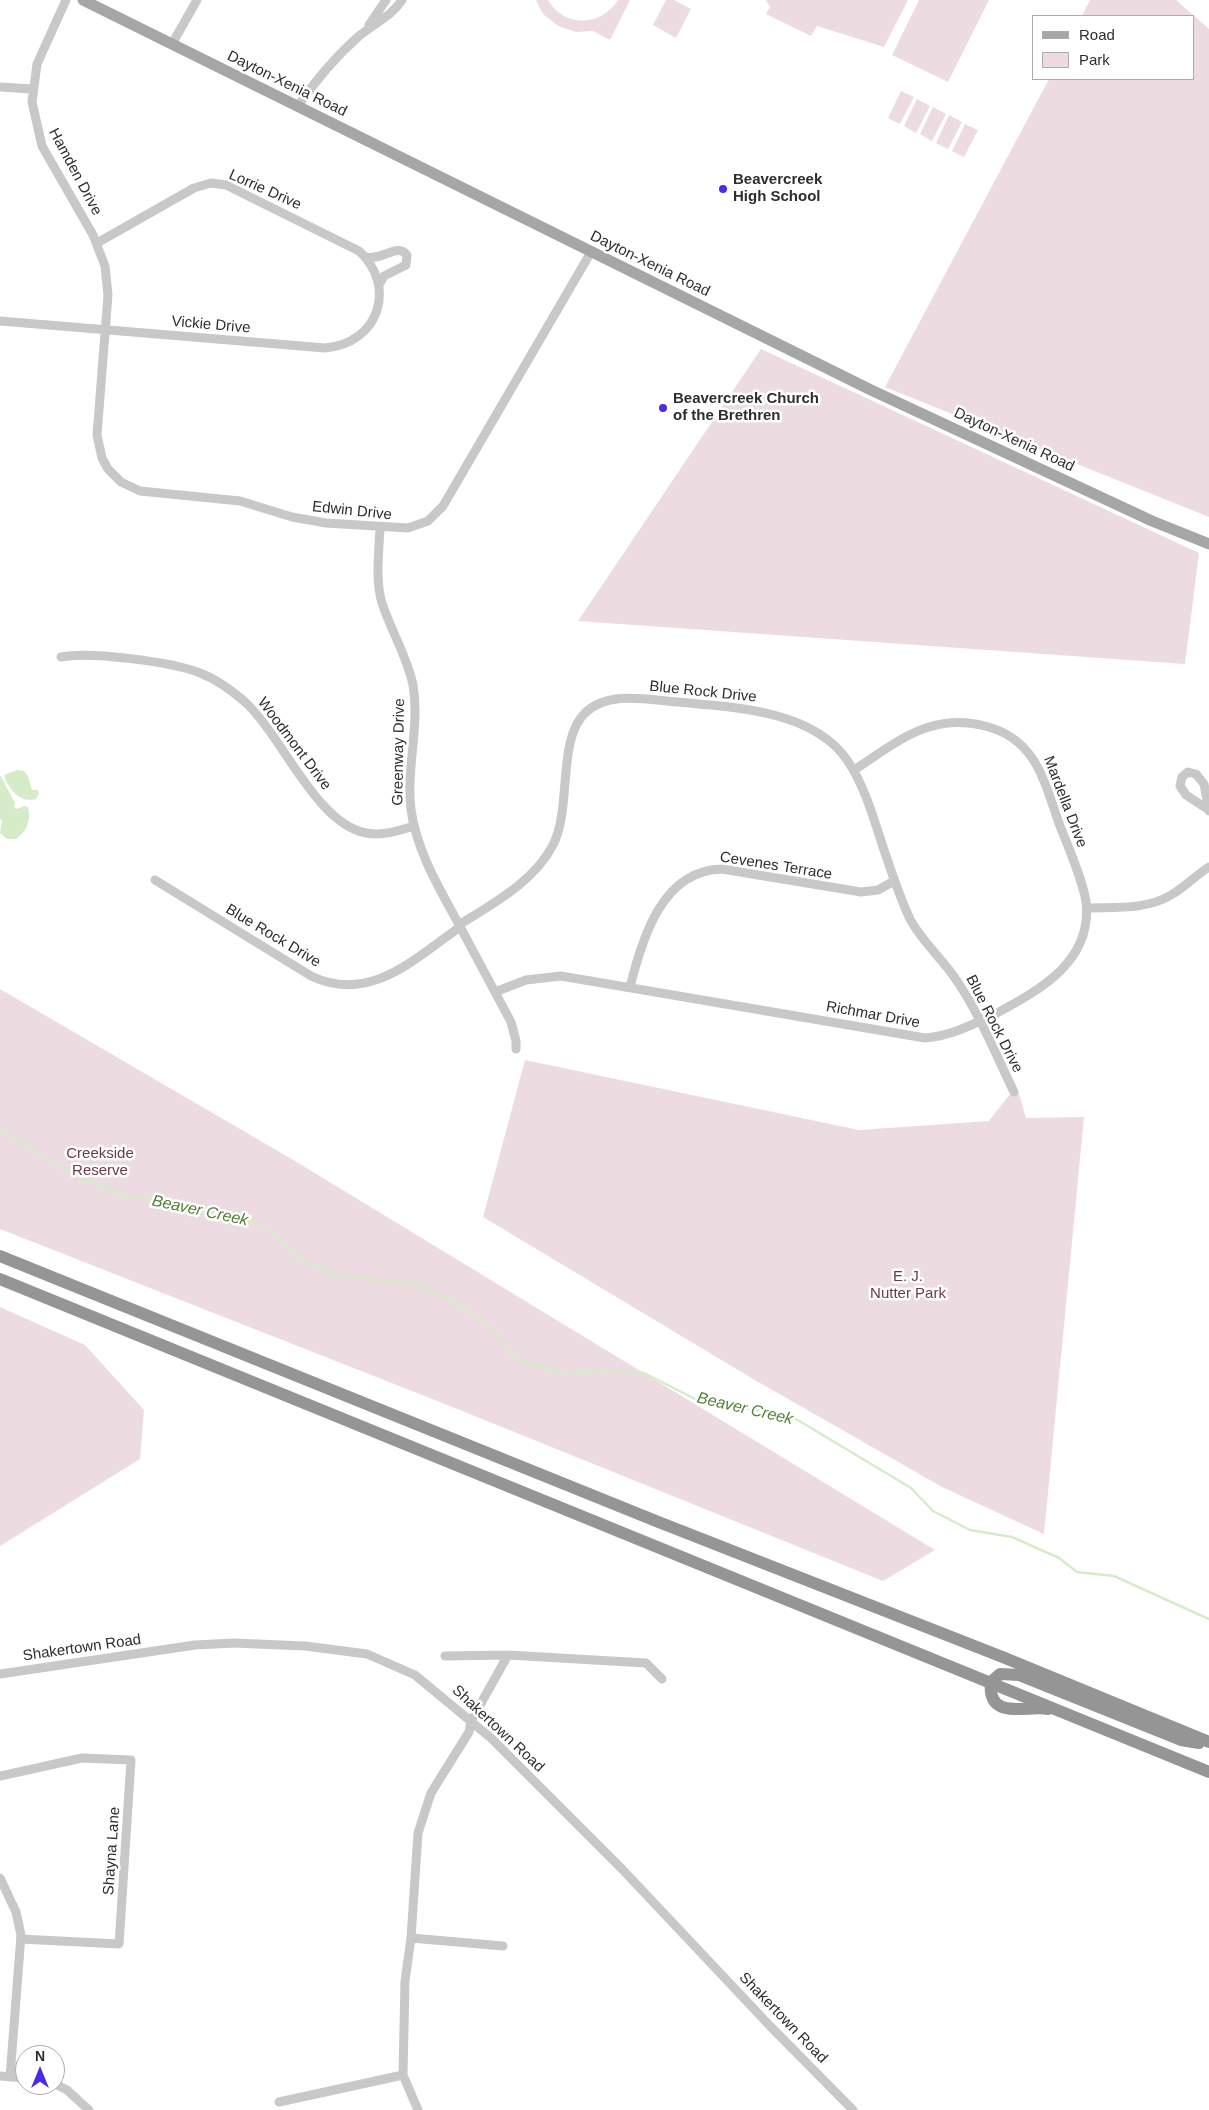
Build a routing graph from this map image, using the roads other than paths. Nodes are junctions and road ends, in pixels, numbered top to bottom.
1 (66, 0) edge
2 (83, 0) edge
3 (197, 0) edge
4 (386, 0) edge
5 (402, 0) edge
6 (367, 30) junction
7 (172, 44) junction
8 (0, 87) edge
9 (32, 89) junction
10 (298, 106) junction
11 (97, 242) junction
12 (591, 252) junction
13 (366, 257) junction
14 (379, 285) junction
15 (0, 321) edge
16 (106, 330) junction
17 (380, 528) junction
18 (1209, 544) edge
19 (61, 657) dead end
20 (854, 770) junction
21 (414, 826) junction
22 (1209, 867) edge
23 (155, 880) dead end
24 (894, 881) junction
25 (1087, 908) junction
26 (460, 926) junction
27 (630, 987) junction
28 (495, 992) junction
29 (980, 1021) junction
30 (516, 1049) dead end
31 (1014, 1092) dead end
32 (0, 1256) edge
33 (0, 1279) edge
34 (508, 1655) junction
35 (444, 1656) dead end
36 (0, 1674) edge
37 (662, 1679) dead end
38 (991, 1682) junction
39 (1008, 1690) junction
40 (1062, 1712) junction
41 (472, 1721) junction
42 (1117, 1735) junction
43 (1209, 1743) edge
44 (1209, 1764) edge
45 (1209, 1772) edge
46 (0, 1776) edge
47 (1209, 1781) edge
48 (0, 1878) edge
49 (21, 1938) junction
50 (411, 1938) junction
51 (503, 1946) dead end
52 (403, 2075) junction
53 (0, 2076) edge
54 (10, 2077) junction
55 (15, 2077) edge
56 (65, 2089) edge
57 (280, 2102) dead end
58 (89, 2110) edge
59 (418, 2110) edge
60 (853, 2110) edge

1 - 9 street, Hamden Drive
2 - 7 main road, Dayton-Xenia Road
3 - 7 street
4 - 6 street
5 - 6 street
6 - 10 street
7 - 10 main road, Dayton-Xenia Road
8 - 9 street
9 - 11 street, Hamden Drive
10 - 12 main road, Dayton-Xenia Road
11 - 13 street, Lorrie Drive
11 - 16 street, Hamden Drive
12 - 17 street, Edwin Drive
12 - 18 main road, Dayton-Xenia Road
13 - 14 street, Lorrie Drive
13 - 14 street
14 - 16 street, Vickie Drive
15 - 16 street, Vickie Drive
16 - 17 street, Edwin Drive
17 - 21 street, Greenway Drive
19 - 21 street, Woodmont Drive
20 - 24 street, Blue Rock Drive
20 - 25 street, Mardella Drive
20 - 26 street, Blue Rock Drive
21 - 26 street, Greenway Drive
22 - 25 street
23 - 26 street, Blue Rock Drive
24 - 27 street, Cevenes Terrace
24 - 29 street, Blue Rock Drive
25 - 29 street, Richmar Drive
26 - 28 street, Greenway Drive
27 - 28 street, Richmar Drive
27 - 29 street, Richmar Drive
28 - 30 street, Greenway Drive
29 - 31 street, Blue Rock Drive
32 - 43 highway
33 - 38 highway
34 - 35 street
34 - 37 street
34 - 41 street
36 - 41 street, Shakertown Road
38 - 39 highway
38 - 40 highway
38 - 43 highway
39 - 40 highway
39 - 44 highway
40 - 42 highway
41 - 50 street
41 - 60 street, Shakertown Road
42 - 45 highway
42 - 47 highway
46 - 49 street, Shayna Lane
48 - 49 street
49 - 54 street
50 - 51 street
50 - 52 street
52 - 57 street
52 - 59 street
53 - 54 street
54 - 55 street
56 - 58 street

